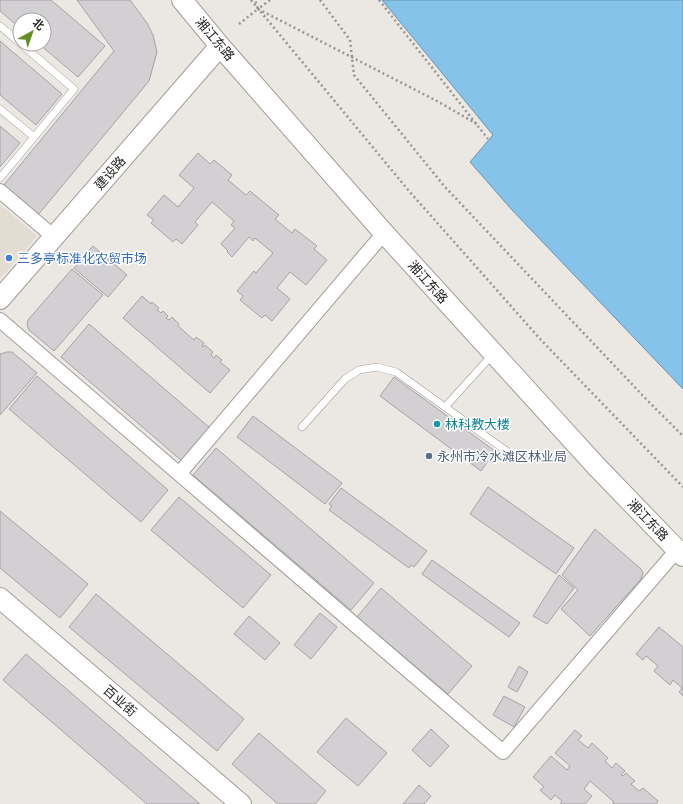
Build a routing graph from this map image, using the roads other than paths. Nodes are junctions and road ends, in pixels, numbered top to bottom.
1 (182, 0) edge
2 (0, 26) edge
3 (12, 36) edge
4 (220, 46) junction
5 (31, 52) edge
6 (0, 109) edge
7 (34, 137) junction
8 (0, 178) edge
9 (0, 191) edge
10 (384, 233) junction
11 (54, 237) junction
12 (0, 299) edge
13 (0, 320) edge
14 (494, 354) junction
15 (445, 407) junction
16 (302, 427) dead end
17 (515, 457) dead end
18 (179, 474) junction
19 (680, 553) edge
20 (0, 598) edge
21 (241, 804) edge

1 - 4 main road, 湘江东路
2 - 3 lane
4 - 10 main road, 湘江东路
4 - 11 main road, 建设路
5 - 7 lane
6 - 7 lane
7 - 8 lane
9 - 11 street
10 - 14 main road, 湘江东路
10 - 18 street
11 - 12 main road, 建设路
13 - 18 street
14 - 15 lane
14 - 19 main road, 湘江东路
15 - 16 lane
15 - 17 lane
18 - 19 street
20 - 21 main road, 百业街

